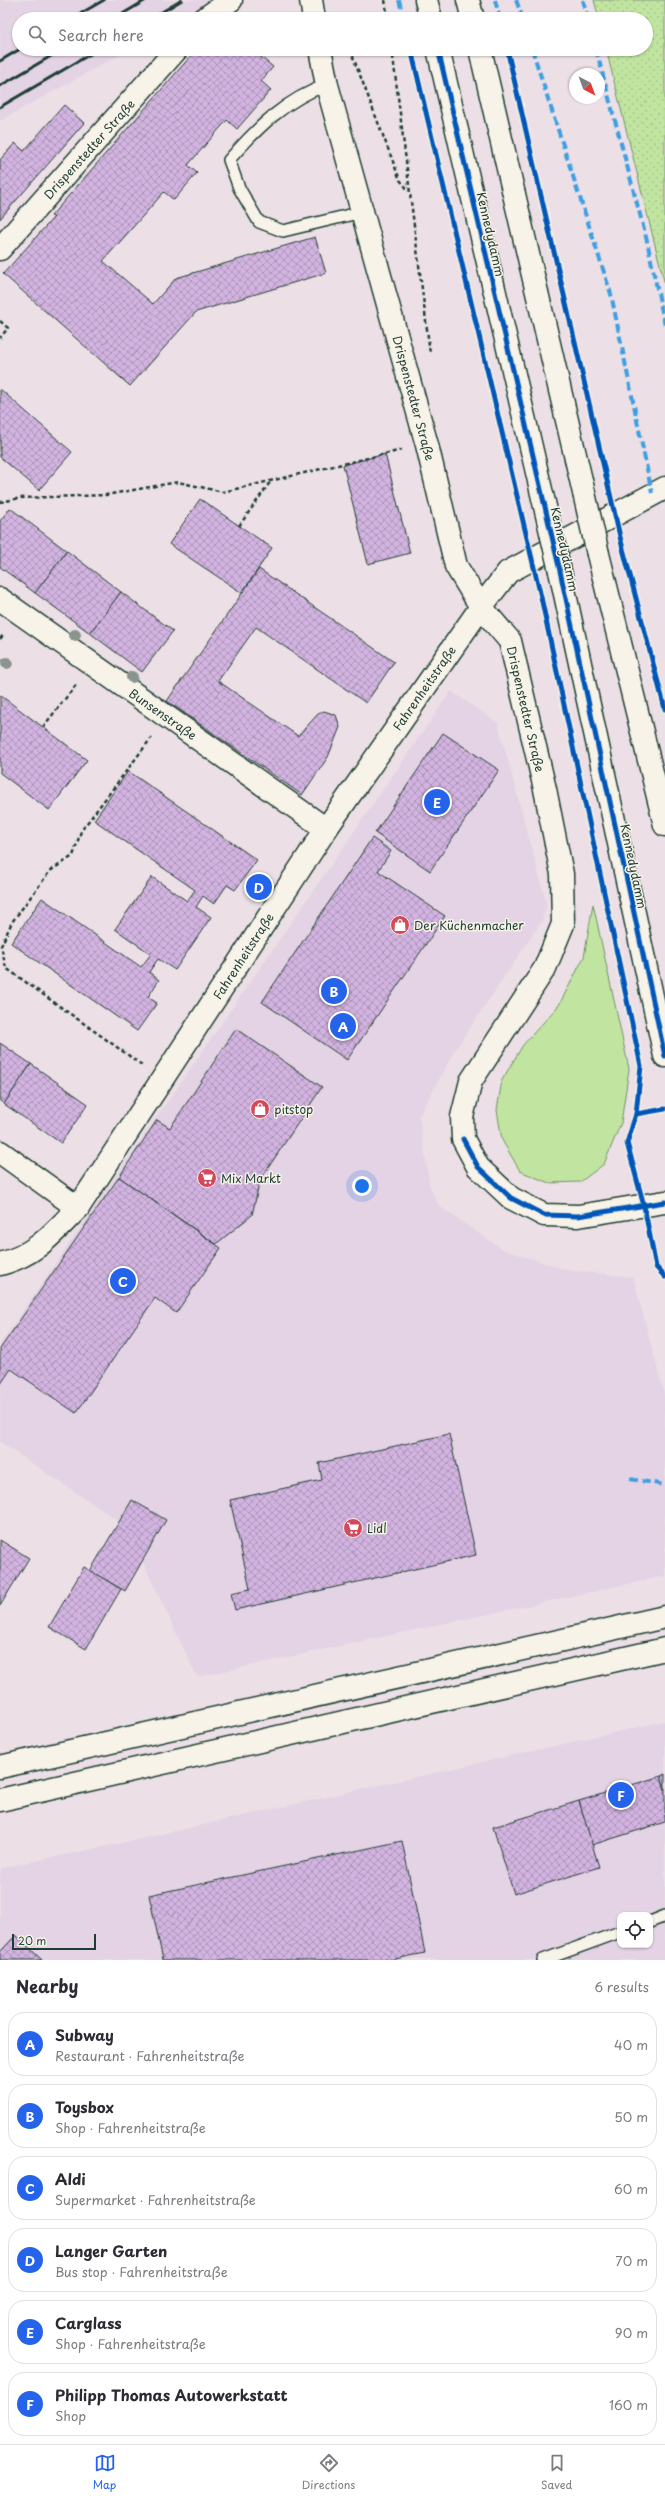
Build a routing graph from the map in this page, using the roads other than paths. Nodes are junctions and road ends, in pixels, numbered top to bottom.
1 (231, 0) edge
2 (310, 0) edge
3 (426, 0) edge
4 (468, 0) edge
5 (214, 12) edge
6 (313, 12) edge
7 (429, 12) edge
8 (471, 12) edge
9 (171, 56) edge
10 (321, 56) edge
11 (440, 56) edge
12 (482, 56) edge
13 (327, 85) junction
14 (362, 212) junction
15 (0, 249) edge
16 (661, 493) edge
17 (0, 599) edge
18 (481, 607) junction
19 (665, 825) edge
20 (326, 828) junction
21 (665, 1056) edge
22 (0, 1152) edge
23 (665, 1202) edge
24 (78, 1208) junction
25 (0, 1264) edge
26 (665, 1617) edge
27 (665, 1649) edge
28 (0, 1767) edge
29 (0, 1800) edge
30 (665, 1916) edge
31 (653, 1921) edge
32 (617, 1933) edge
33 (542, 1960) edge

1 - 5 main road
2 - 6 main road
3 - 7 main road
4 - 8 main road
9 - 15 main road, Drispenstedter Straße
10 - 13 main road, Drispenstedter Straße
11 - 21 main road, Kennedydamm, bridge
12 - 19 main road, bridge
13 - 14 main road, Drispenstedter Straße
13 - 14 lane
14 - 18 main road, Drispenstedter Straße
16 - 18 main road, Fahrenheitstraße
17 - 20 main road, Bunsenstraße
18 - 20 main road, Fahrenheitstraße
18 - 23 main road, Drispenstedter Straße
20 - 24 main road, Fahrenheitstraße
22 - 24 main road
24 - 25 main road, Fahrenheitstraße
26 - 28 main road
27 - 29 main road
30 - 31 lane
32 - 33 lane

